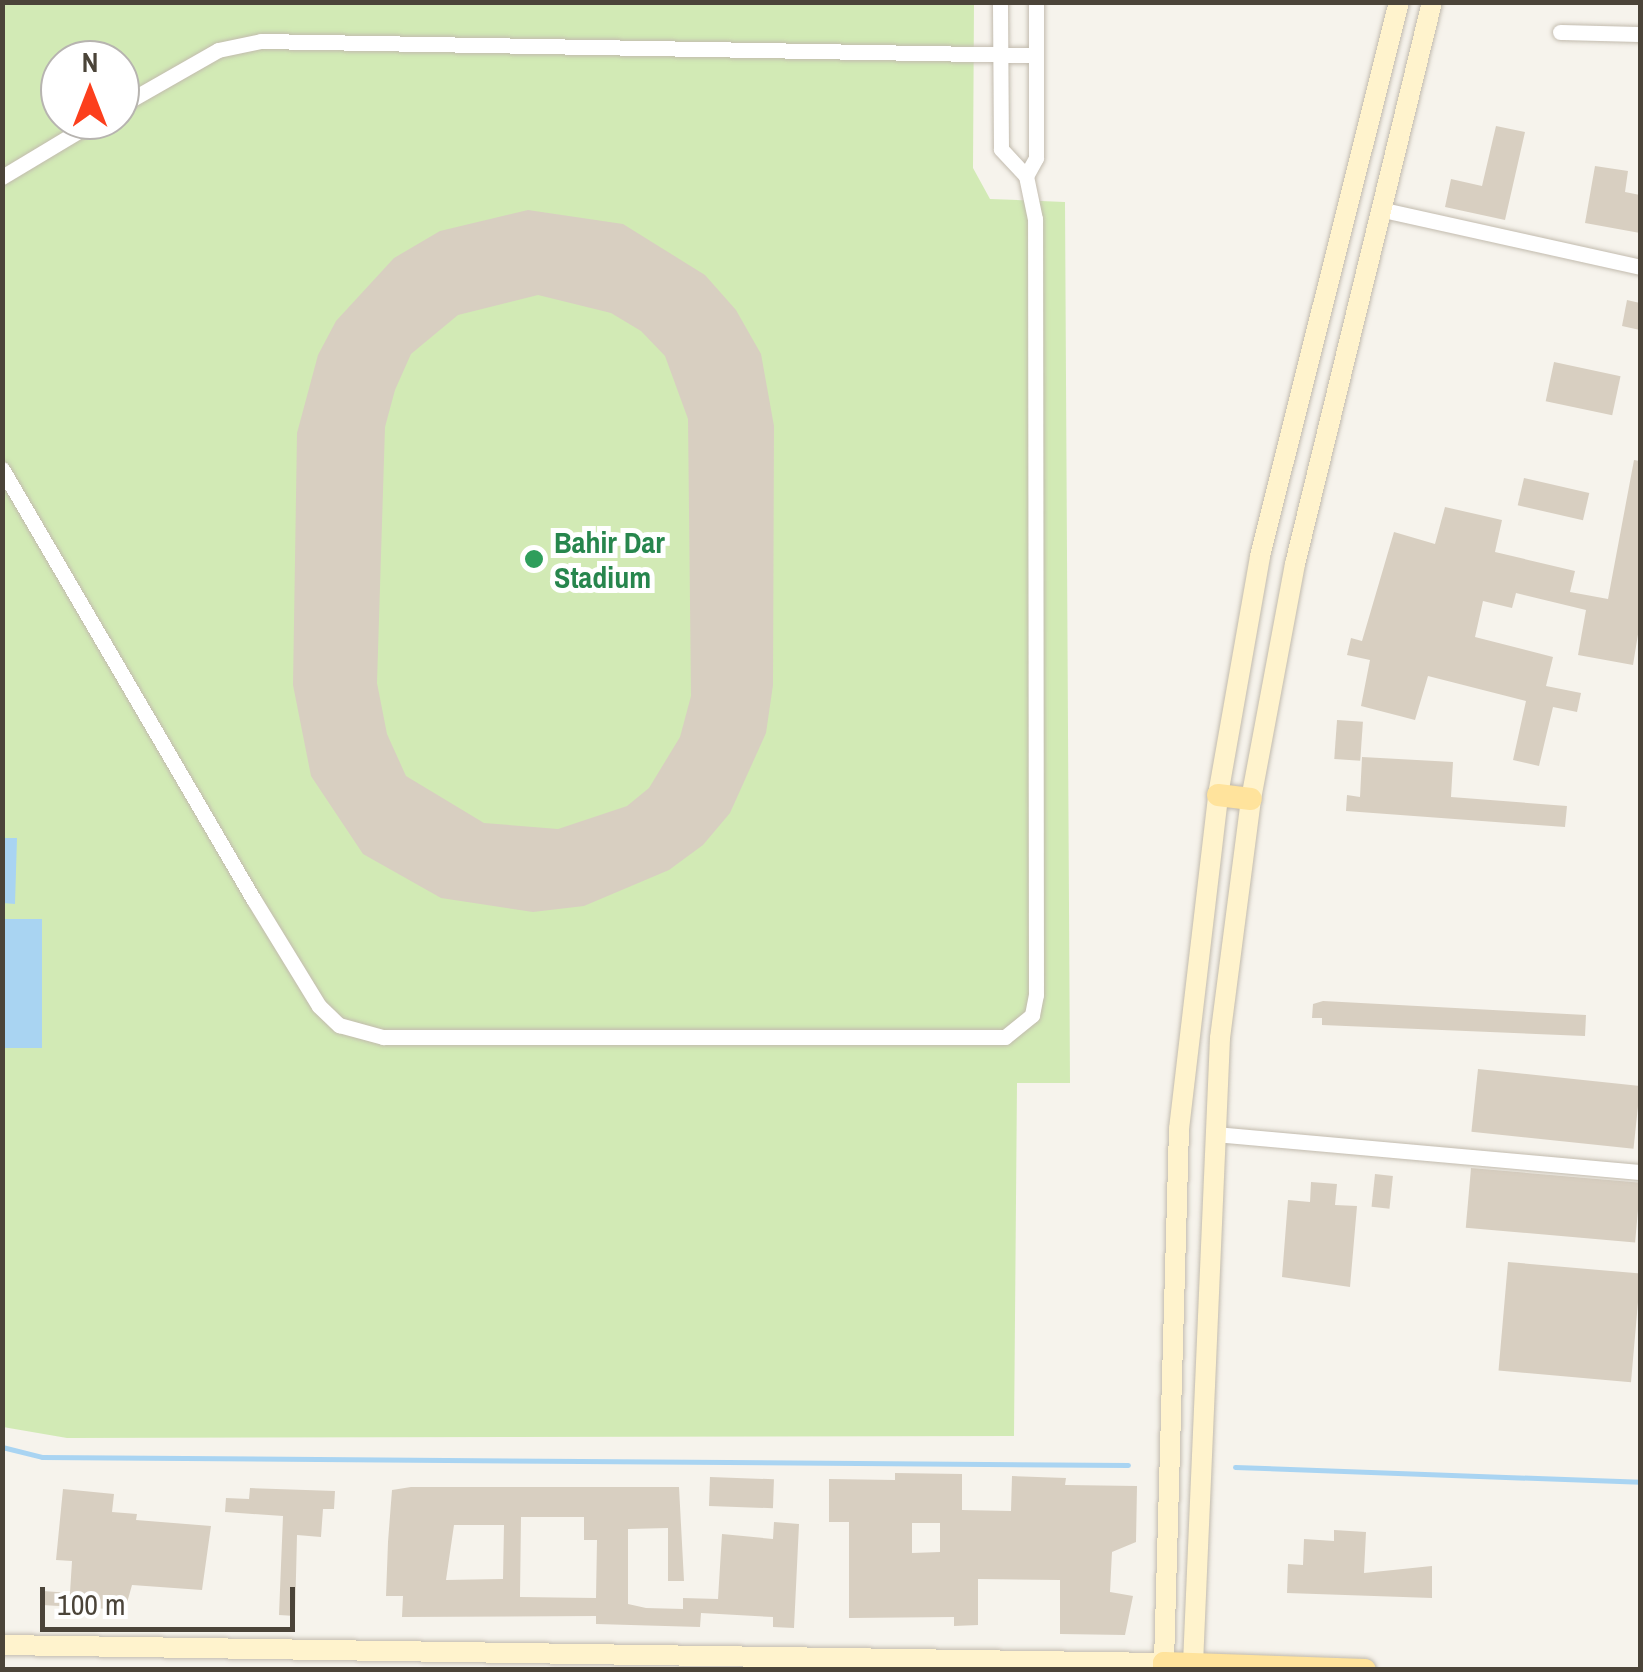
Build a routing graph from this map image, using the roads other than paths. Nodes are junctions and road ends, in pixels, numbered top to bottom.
1 (1000, 2) edge
2 (1036, 2) edge
3 (1399, 2) edge
4 (1432, 2) edge
5 (1560, 32) dead end
6 (1640, 34) edge
7 (1000, 53) junction
8 (1035, 55) junction
9 (140, 95) edge
10 (64, 140) edge
11 (1026, 176) junction
12 (2, 177) edge
13 (1379, 209) junction
14 (1640, 267) edge
15 (2, 469) edge
16 (1218, 795) junction
17 (1251, 799) junction
18 (1214, 1134) junction
19 (1640, 1172) edge
20 (2, 1645) edge
21 (1164, 1666) edge
22 (1192, 1667) edge
23 (1365, 1670) edge

1 - 7 street
2 - 8 street
3 - 16 street
4 - 13 street
5 - 6 street
7 - 8 street
7 - 9 street
7 - 11 street
8 - 11 street
10 - 12 street
11 - 15 street
13 - 14 street
13 - 17 street
16 - 17 main road
16 - 21 street
17 - 18 street
18 - 19 street
18 - 22 street
20 - 21 street
21 - 22 main road
22 - 23 main road

